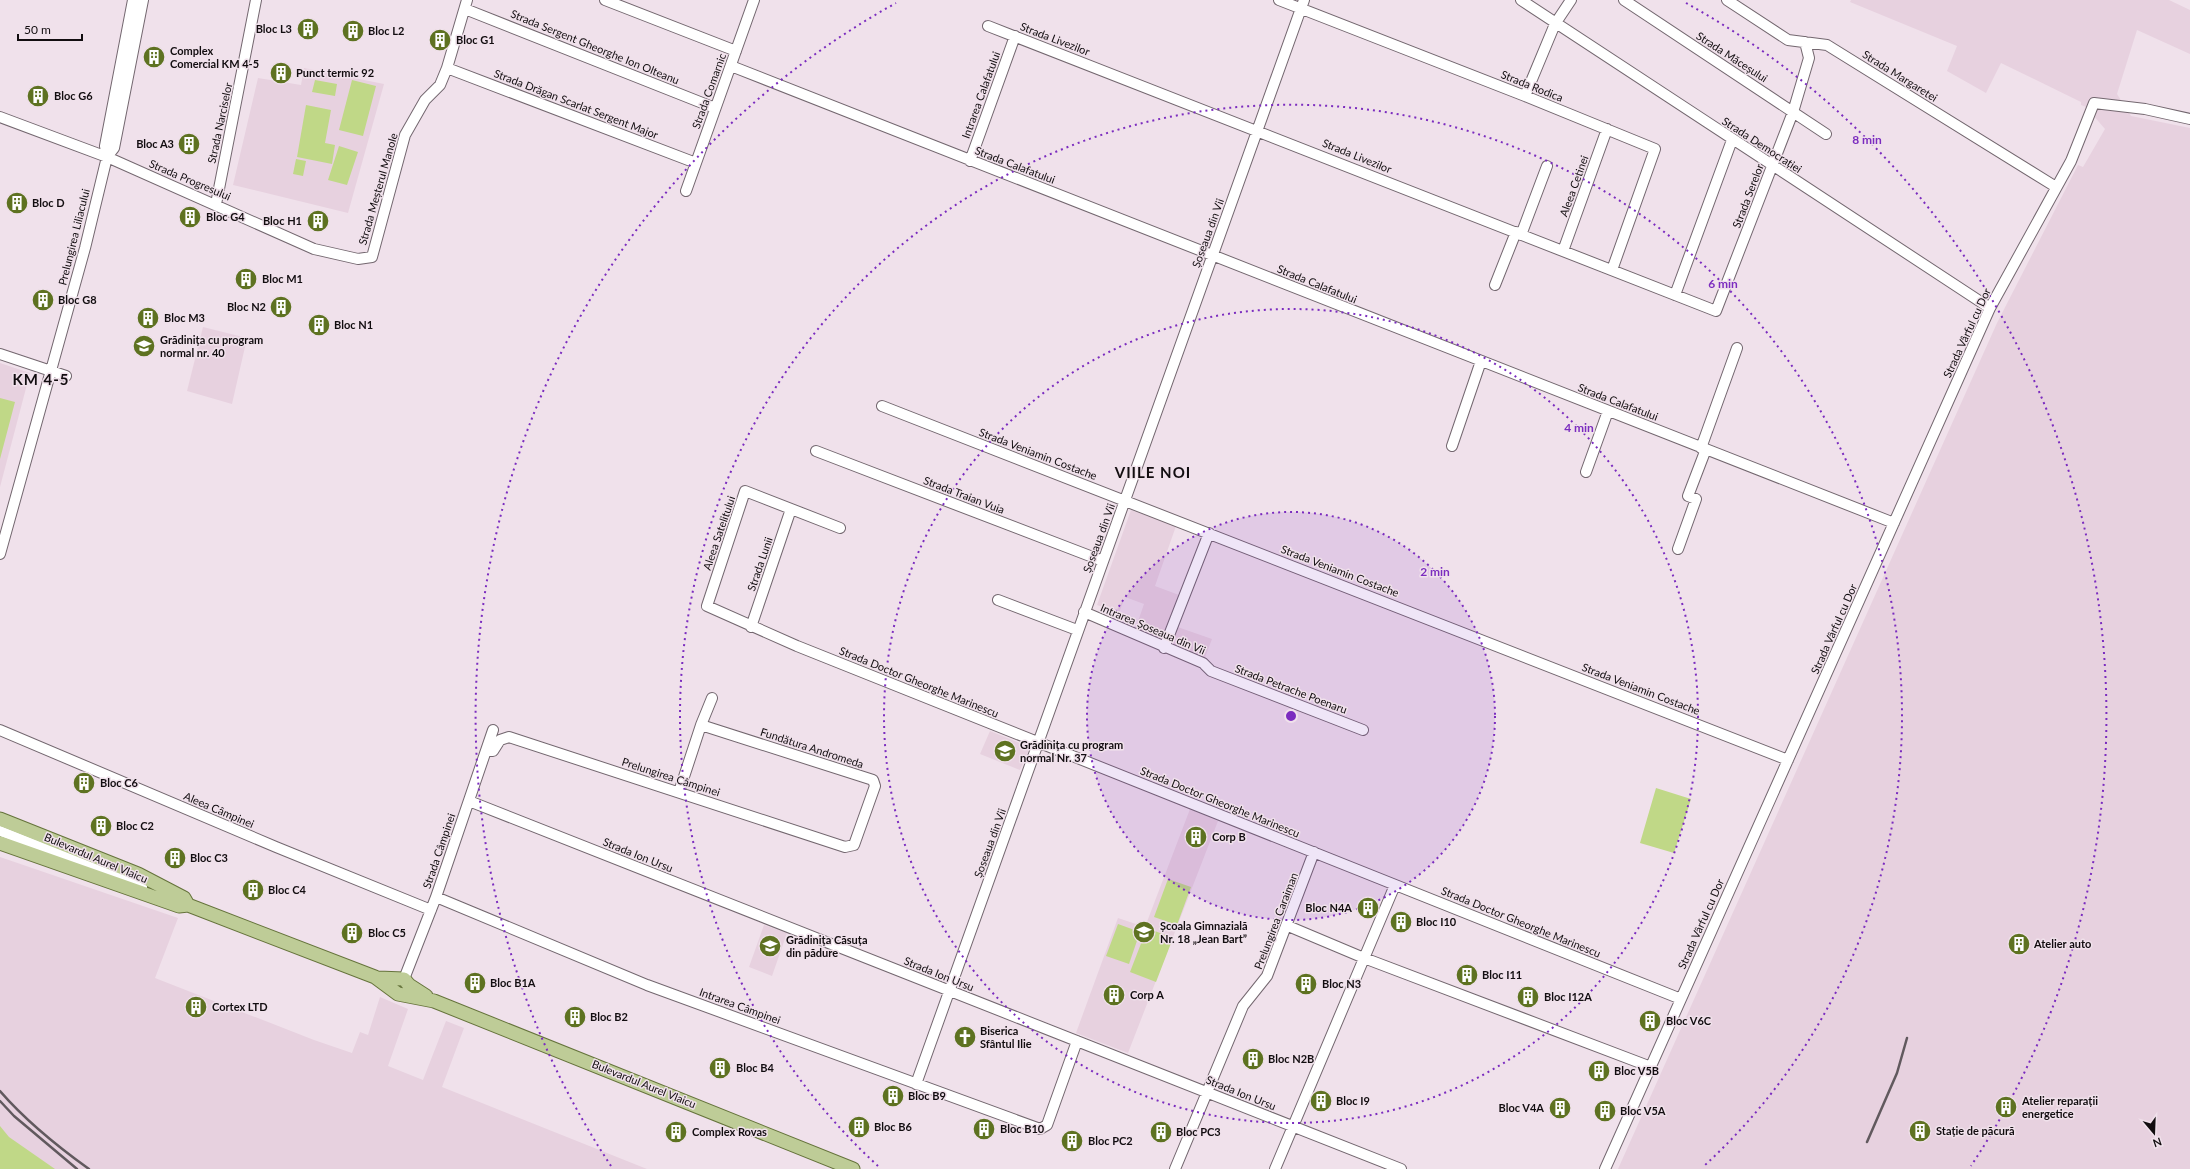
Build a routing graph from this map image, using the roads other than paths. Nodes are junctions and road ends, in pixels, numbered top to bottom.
1 (134, 0) edge
2 (143, 0) edge
3 (256, 0) edge
4 (605, 0) edge
5 (754, 0) edge
6 (1279, 0) edge
7 (1521, 0) edge
8 (1571, 0) edge
9 (1624, 0) edge
10 (1727, 0) edge
11 (466, 4) edge
12 (1302, 4) edge
13 (1555, 24) junction
14 (988, 26) dead end
15 (1015, 36) junction
16 (1805, 42) junction
17 (736, 51) junction
18 (731, 66) junction
19 (447, 68) junction
20 (1525, 96) junction
21 (716, 108) junction
22 (1793, 112) junction
23 (0, 116) edge
24 (2190, 119) edge
25 (1607, 129) junction
26 (1258, 130) junction
27 (1826, 134) dead end
28 (1732, 140) junction
29 (107, 157) junction
30 (970, 161) junction
31 (696, 163) junction
32 (1547, 166) dead end
33 (1772, 166) junction
34 (2056, 187) junction
35 (686, 191) dead end
36 (216, 204) junction
37 (1519, 234) junction
38 (1563, 251) junction
39 (1213, 255) junction
40 (372, 256) joint
41 (1612, 270) junction
42 (1495, 285) dead end
43 (1675, 295) junction
44 (1990, 308) junction
45 (1716, 311) joint
46 (1737, 348) dead end
47 (0, 354) edge
48 (1481, 361) junction
49 (51, 371) junction
50 (66, 376) dead end
51 (882, 406) dead end
52 (1608, 411) junction
53 (1452, 446) dead end
54 (1703, 449) junction
55 (816, 452) dead end
56 (1586, 472) dead end
57 (1125, 501) junction
58 (791, 509) junction
59 (1894, 523) junction
60 (840, 528) dead end
61 (1208, 533) junction
62 (1678, 549) dead end
63 (0, 554) edge
64 (1103, 561) junction
65 (998, 600) dead end
66 (706, 606) joint
67 (1084, 612) junction
68 (752, 627) junction
69 (1077, 630) junction
70 (1164, 648) junction
71 (1211, 671) joint
72 (712, 698) dead end
73 (701, 725) junction
74 (0, 730) edge
75 (493, 730) dead end
76 (1363, 730) dead end
77 (1038, 743) junction
78 (486, 751) junction
79 (1788, 760) junction
80 (679, 792) junction
81 (469, 802) junction
82 (0, 819) edge
83 (0, 831) edge
84 (0, 843) edge
85 (854, 845) joint
86 (1314, 852) junction
87 (1395, 885) junction
88 (436, 897) junction
89 (188, 905) junction
90 (431, 910) junction
91 (1288, 926) junction
92 (1364, 958) junction
93 (402, 986) junction
94 (950, 991) junction
95 (1681, 999) junction
96 (1077, 1041) junction
97 (1651, 1067) junction
98 (916, 1084) junction
99 (1207, 1092) junction
100 (1291, 1126) junction
101 (853, 1169) edge
102 (1175, 1169) edge
103 (1275, 1169) edge
104 (1401, 1169) edge
105 (1605, 1169) edge

1 - 29 street, Prelungirea Liliacului
2 - 29 street, Prelungirea Liliacului
3 - 36 street, Strada Narciselor
4 - 17 street
5 - 17 street, Strada Comarnic
6 - 12 street, Strada Rodica
7 - 13 street, Strada Democrației
8 - 13 street
9 - 22 street, Strada Măceșului
10 - 16 street, Strada Margaretei
11 - 19 street, Strada Meșterul Manole
11 - 21 street, Strada Sergent Gheorghe Ion Olteanu
12 - 20 street, Strada Rodica
12 - 26 street, Șoseaua din Vii
13 - 20 street
13 - 28 street, Strada Democrației
14 - 15 street, Strada Livezilor
15 - 26 street, Strada Livezilor
15 - 30 street, Intrarea Calafatului
16 - 22 street, Strada Serelor
16 - 34 street, Strada Margaretei
17 - 18 street, Strada Comarnic
18 - 21 street, Strada Comarnic
18 - 30 street, Strada Calafatului
19 - 31 street, Strada Drăgan Scarlat Sergent Major
19 - 40 street, Strada Meșterul Manole
20 - 25 street, Strada Rodica
21 - 31 street, Strada Comarnic
22 - 27 street, Strada Măceșului
22 - 33 street, Strada Serelor
23 - 29 street, Strada Progresului
24 - 34 street, Strada Vârful cu Dor
25 - 38 street, Aleea Cetinei
25 - 41 street, Strada Rodica
26 - 37 street, Strada Livezilor
26 - 39 street, Șoseaua din Vii
28 - 33 street, Strada Democrației
28 - 43 street
29 - 36 street, Strada Progresului
29 - 49 street, Prelungirea Liliacului
30 - 39 street, Strada Calafatului
31 - 35 street, Strada Comarnic
32 - 37 street
33 - 44 street, Strada Democrației
33 - 45 street, Strada Serelor
34 - 44 street, Strada Vârful cu Dor
36 - 40 street, Strada Progresului
37 - 38 street, Strada Livezilor
37 - 42 street
38 - 41 street, Strada Livezilor
39 - 48 street, Strada Calafatului
39 - 57 street, Șoseaua din Vii
41 - 43 street, Strada Livezilor
43 - 45 street, Strada Livezilor
44 - 59 street, Strada Vârful cu Dor
46 - 54 street
47 - 49 street
48 - 52 street, Strada Calafatului
48 - 53 street
49 - 50 street
49 - 63 street, Prelungirea Liliacului
51 - 57 street, Strada Veniamin Costache
52 - 54 street, Strada Calafatului
52 - 56 street
54 - 59 street, Strada Calafatului
54 - 62 street
55 - 64 street, Strada Traian Vuia
57 - 61 street, Strada Veniamin Costache
57 - 64 street, Șoseaua din Vii
58 - 60 street
58 - 66 street, Aleea Satelitului
58 - 68 street, Strada Lunii
59 - 79 street, Strada Vârful cu Dor
61 - 70 street
61 - 79 street, Strada Veniamin Costache
64 - 67 street, Șoseaua din Vii
65 - 69 street
66 - 68 street, Strada Doctor Gheorghe Marinescu
67 - 69 street, Șoseaua din Vii
67 - 70 street, Intrarea Șoseaua din Vii
68 - 77 street, Strada Doctor Gheorghe Marinescu
69 - 77 street, Șoseaua din Vii
70 - 71 street, Intrarea Șoseaua din Vii
71 - 76 street, Strada Petrache Poenaru
72 - 73 street
73 - 80 street
73 - 85 street, Fundătura Andromeda
74 - 90 street, Aleea Câmpinei
75 - 78 street, Strada Câmpinei
77 - 86 street, Strada Doctor Gheorghe Marinescu
77 - 94 street, Șoseaua din Vii
78 - 80 street, Prelungirea Câmpinei
78 - 81 street, Strada Câmpinei
79 - 95 street, Strada Vârful cu Dor
80 - 85 street, Prelungirea Câmpinei
81 - 88 street, Strada Câmpinei
81 - 94 street, Strada Ion Ursu
82 - 89 main road, Bulevardul Aurel Vlaicu
83 - 89 street, Bulevardul Aurel Vlaicu
84 - 89 main road, Bulevardul Aurel Vlaicu
86 - 87 street, Strada Doctor Gheorghe Marinescu
86 - 91 street, Prelungirea Caraiman
87 - 92 street
87 - 95 street, Strada Doctor Gheorghe Marinescu
88 - 90 street, Strada Câmpinei
88 - 98 street, Intrarea Câmpinei
89 - 93 main road, Bulevardul Aurel Vlaicu
90 - 93 street, Strada Câmpinei
91 - 92 street
91 - 99 street, Prelungirea Caraiman
92 - 97 street
92 - 100 street
93 - 101 main road, Bulevardul Aurel Vlaicu
94 - 96 street, Strada Ion Ursu
94 - 98 street, Șoseaua din Vii
95 - 97 street, Strada Vârful cu Dor
96 - 98 street, Intrarea Câmpinei
96 - 99 street, Strada Ion Ursu
97 - 105 street, Strada Vârful cu Dor
99 - 100 street, Strada Ion Ursu
99 - 102 street, Prelungirea Caraiman
100 - 103 street
100 - 104 street, Strada Ion Ursu

